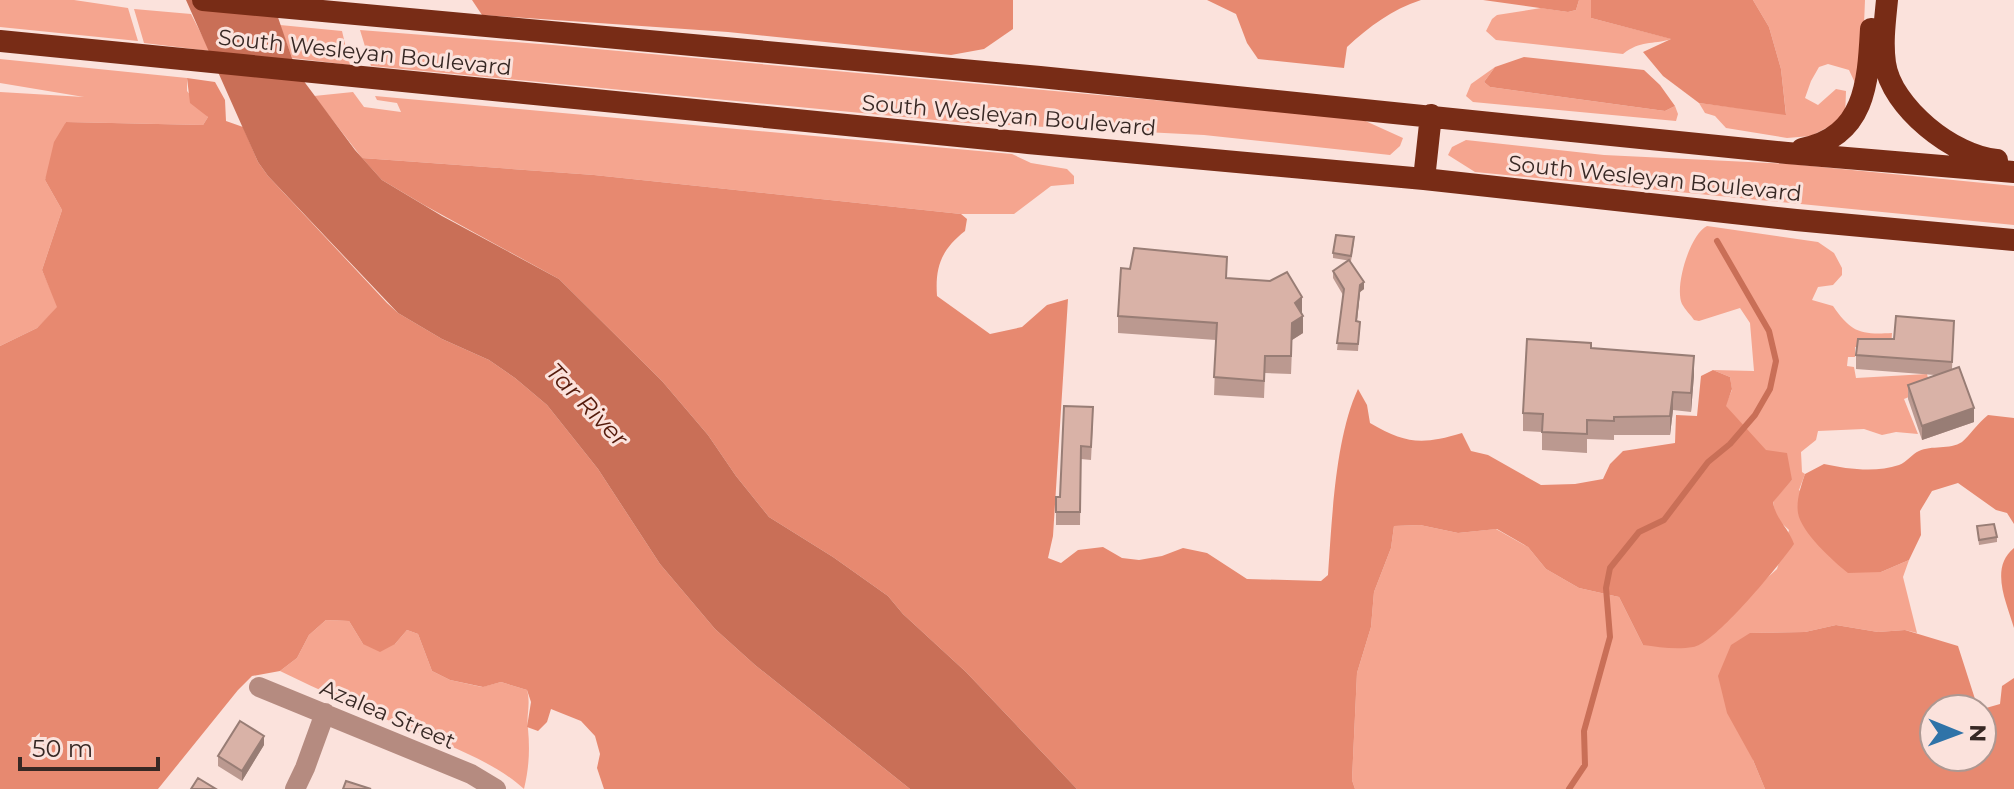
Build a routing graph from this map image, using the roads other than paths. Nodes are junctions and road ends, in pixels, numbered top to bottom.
1 (203, 0) edge
2 (1872, 0) edge
3 (1887, 0) edge
4 (0, 41) edge
5 (1431, 115) junction
6 (1787, 153) junction
7 (2014, 162) edge
8 (2014, 172) edge
9 (1424, 179) junction
10 (2008, 243) edge
11 (259, 687) dead end
12 (325, 713) junction
13 (295, 789) edge
14 (496, 789) edge

1 - 5 highway, South Wesleyan Boulevard
2 - 6 highway
3 - 7 highway
4 - 9 highway, South Wesleyan Boulevard
5 - 6 highway, South Wesleyan Boulevard
5 - 9 highway
6 - 8 highway, South Wesleyan Boulevard
9 - 10 highway, South Wesleyan Boulevard
11 - 12 street, Azalea Street
12 - 13 street
12 - 14 street, Azalea Street

